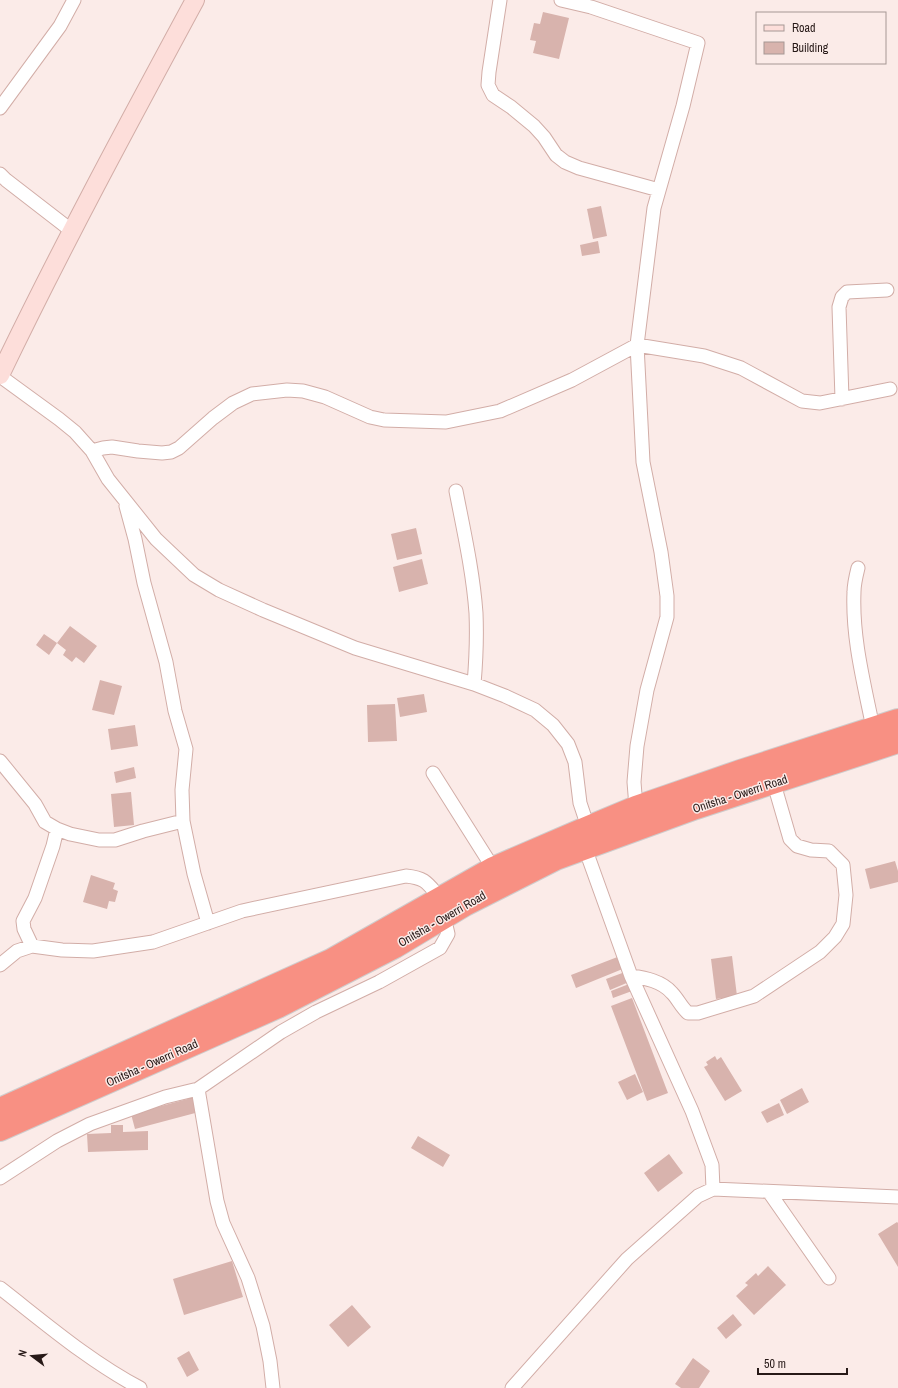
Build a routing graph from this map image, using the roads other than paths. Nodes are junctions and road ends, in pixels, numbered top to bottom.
1 (74, 0) edge
2 (195, 0) edge
3 (500, 0) edge
4 (561, 0) edge
5 (0, 108) edge
6 (0, 174) edge
7 (659, 190) junction
8 (72, 231) junction
9 (887, 290) dead end
10 (637, 345) junction
11 (0, 376) edge
12 (890, 389) dead end
13 (842, 399) junction
14 (92, 452) junction
15 (456, 492) dead end
16 (124, 499) junction
17 (858, 568) dead end
18 (474, 684) junction
19 (898, 720) edge
20 (873, 728) junction
21 (898, 742) edge
22 (0, 761) edge
23 (769, 761) junction
24 (433, 773) dead end
25 (773, 782) junction
26 (636, 807) junction
27 (183, 821) junction
28 (588, 827) junction
29 (57, 829) junction
30 (585, 848) junction
31 (493, 868) junction
32 (442, 908) junction
33 (208, 923) junction
34 (32, 946) junction
35 (0, 965) edge
36 (631, 976) junction
37 (198, 1089) junction
38 (0, 1109) edge
39 (0, 1130) edge
40 (0, 1178) edge
41 (713, 1189) junction
42 (769, 1192) junction
43 (898, 1197) edge
44 (829, 1278) dead end
45 (0, 1288) edge
46 (140, 1388) edge
47 (273, 1388) edge
48 (512, 1388) edge

1 - 5 street
2 - 8 street
3 - 7 street
4 - 7 street
6 - 8 street
7 - 10 street
8 - 11 street
9 - 13 street
10 - 13 street
10 - 14 street
10 - 26 street
11 - 14 street
12 - 13 street
14 - 16 street
15 - 18 street
16 - 18 street
16 - 27 street
17 - 20 street
18 - 28 street
19 - 20 highway, Onitsha - Owerri Road
20 - 23 highway, Onitsha - Owerri Road
21 - 25 highway, Onitsha - Owerri Road
22 - 29 street
23 - 25 street
23 - 26 highway, Onitsha - Owerri Road
24 - 31 street
25 - 30 highway, Onitsha - Owerri Road
25 - 36 street
26 - 28 highway, Onitsha - Owerri Road
27 - 29 street
27 - 33 street
28 - 31 highway, Onitsha - Owerri Road
29 - 34 street
30 - 32 highway, Onitsha - Owerri Road
30 - 36 street
31 - 32 highway, Onitsha - Owerri Road
32 - 33 street
32 - 37 street
32 - 38 highway, Onitsha - Owerri Road
32 - 39 highway, Onitsha - Owerri Road
33 - 34 street
34 - 35 street
36 - 41 street
37 - 40 street
37 - 47 street
41 - 42 street
41 - 48 street
42 - 43 street
42 - 44 street
45 - 46 street

